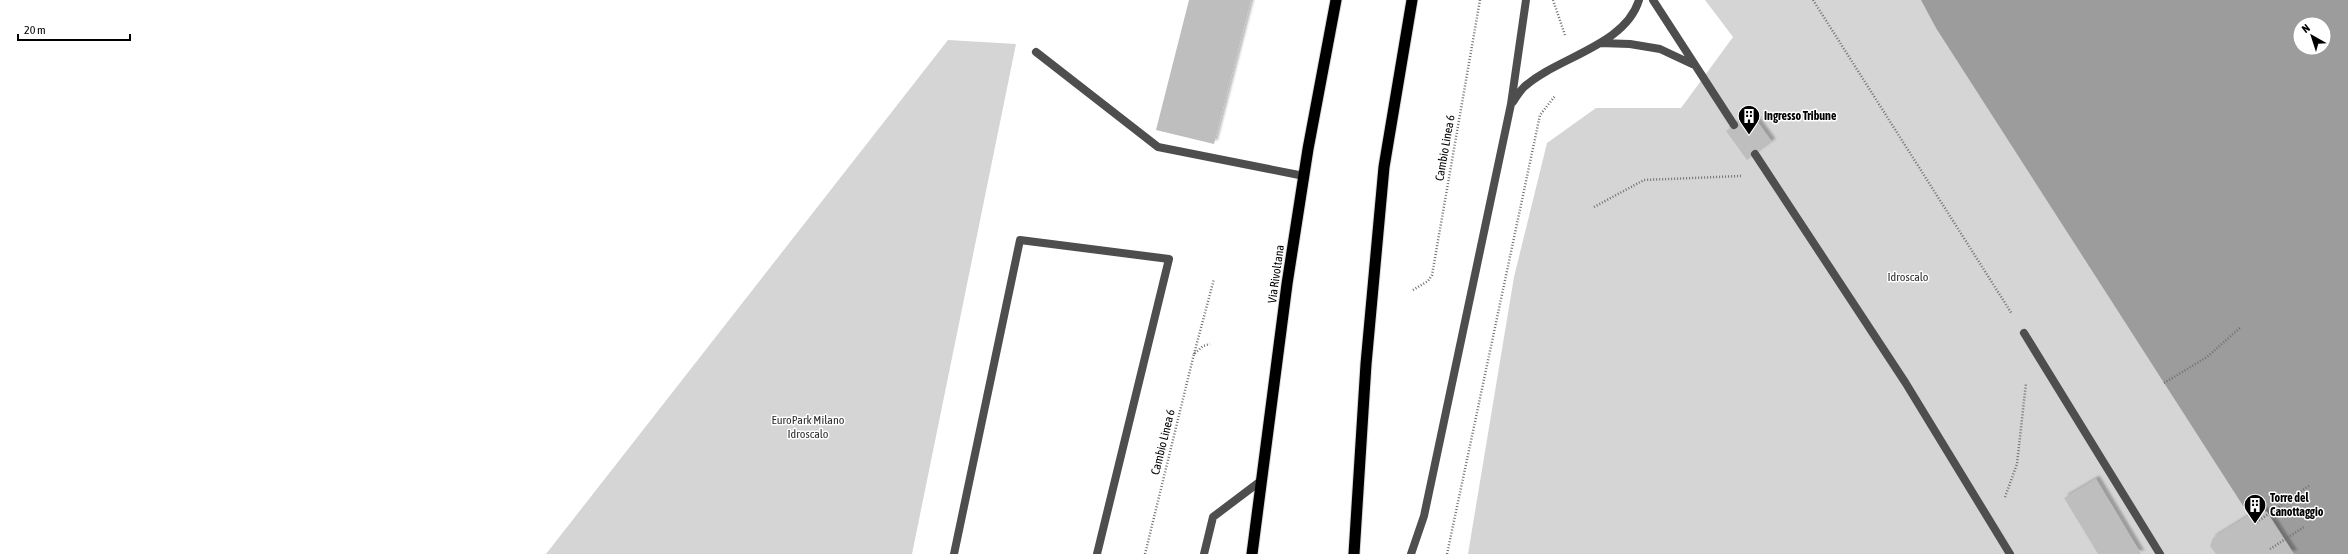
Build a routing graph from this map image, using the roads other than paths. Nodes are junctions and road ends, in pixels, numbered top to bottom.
1 (1336, 0) edge
2 (1412, 0) edge
3 (1526, 0) edge
4 (1639, 0) edge
5 (1653, 0) edge
6 (1600, 43) junction
7 (1036, 52) dead end
8 (1692, 64) junction
9 (1511, 104) junction
10 (1734, 125) dead end
11 (1755, 154) dead end
12 (1304, 176) junction
13 (2024, 333) road end
14 (1262, 480) junction
15 (954, 554) edge
16 (1096, 554) edge
17 (1204, 554) edge
18 (1252, 554) edge
19 (1354, 554) edge
20 (1411, 554) edge
21 (2010, 554) edge
22 (2160, 554) edge

1 - 12 highway, Via Rivoltana
2 - 19 highway
3 - 9 street
4 - 6 street
5 - 8 street
6 - 8 street
6 - 9 street
7 - 12 street
8 - 10 street
9 - 20 street
11 - 21 street
12 - 14 highway, Via Rivoltana
13 - 22 street
14 - 17 street
14 - 18 highway, Via Rivoltana
15 - 16 street

